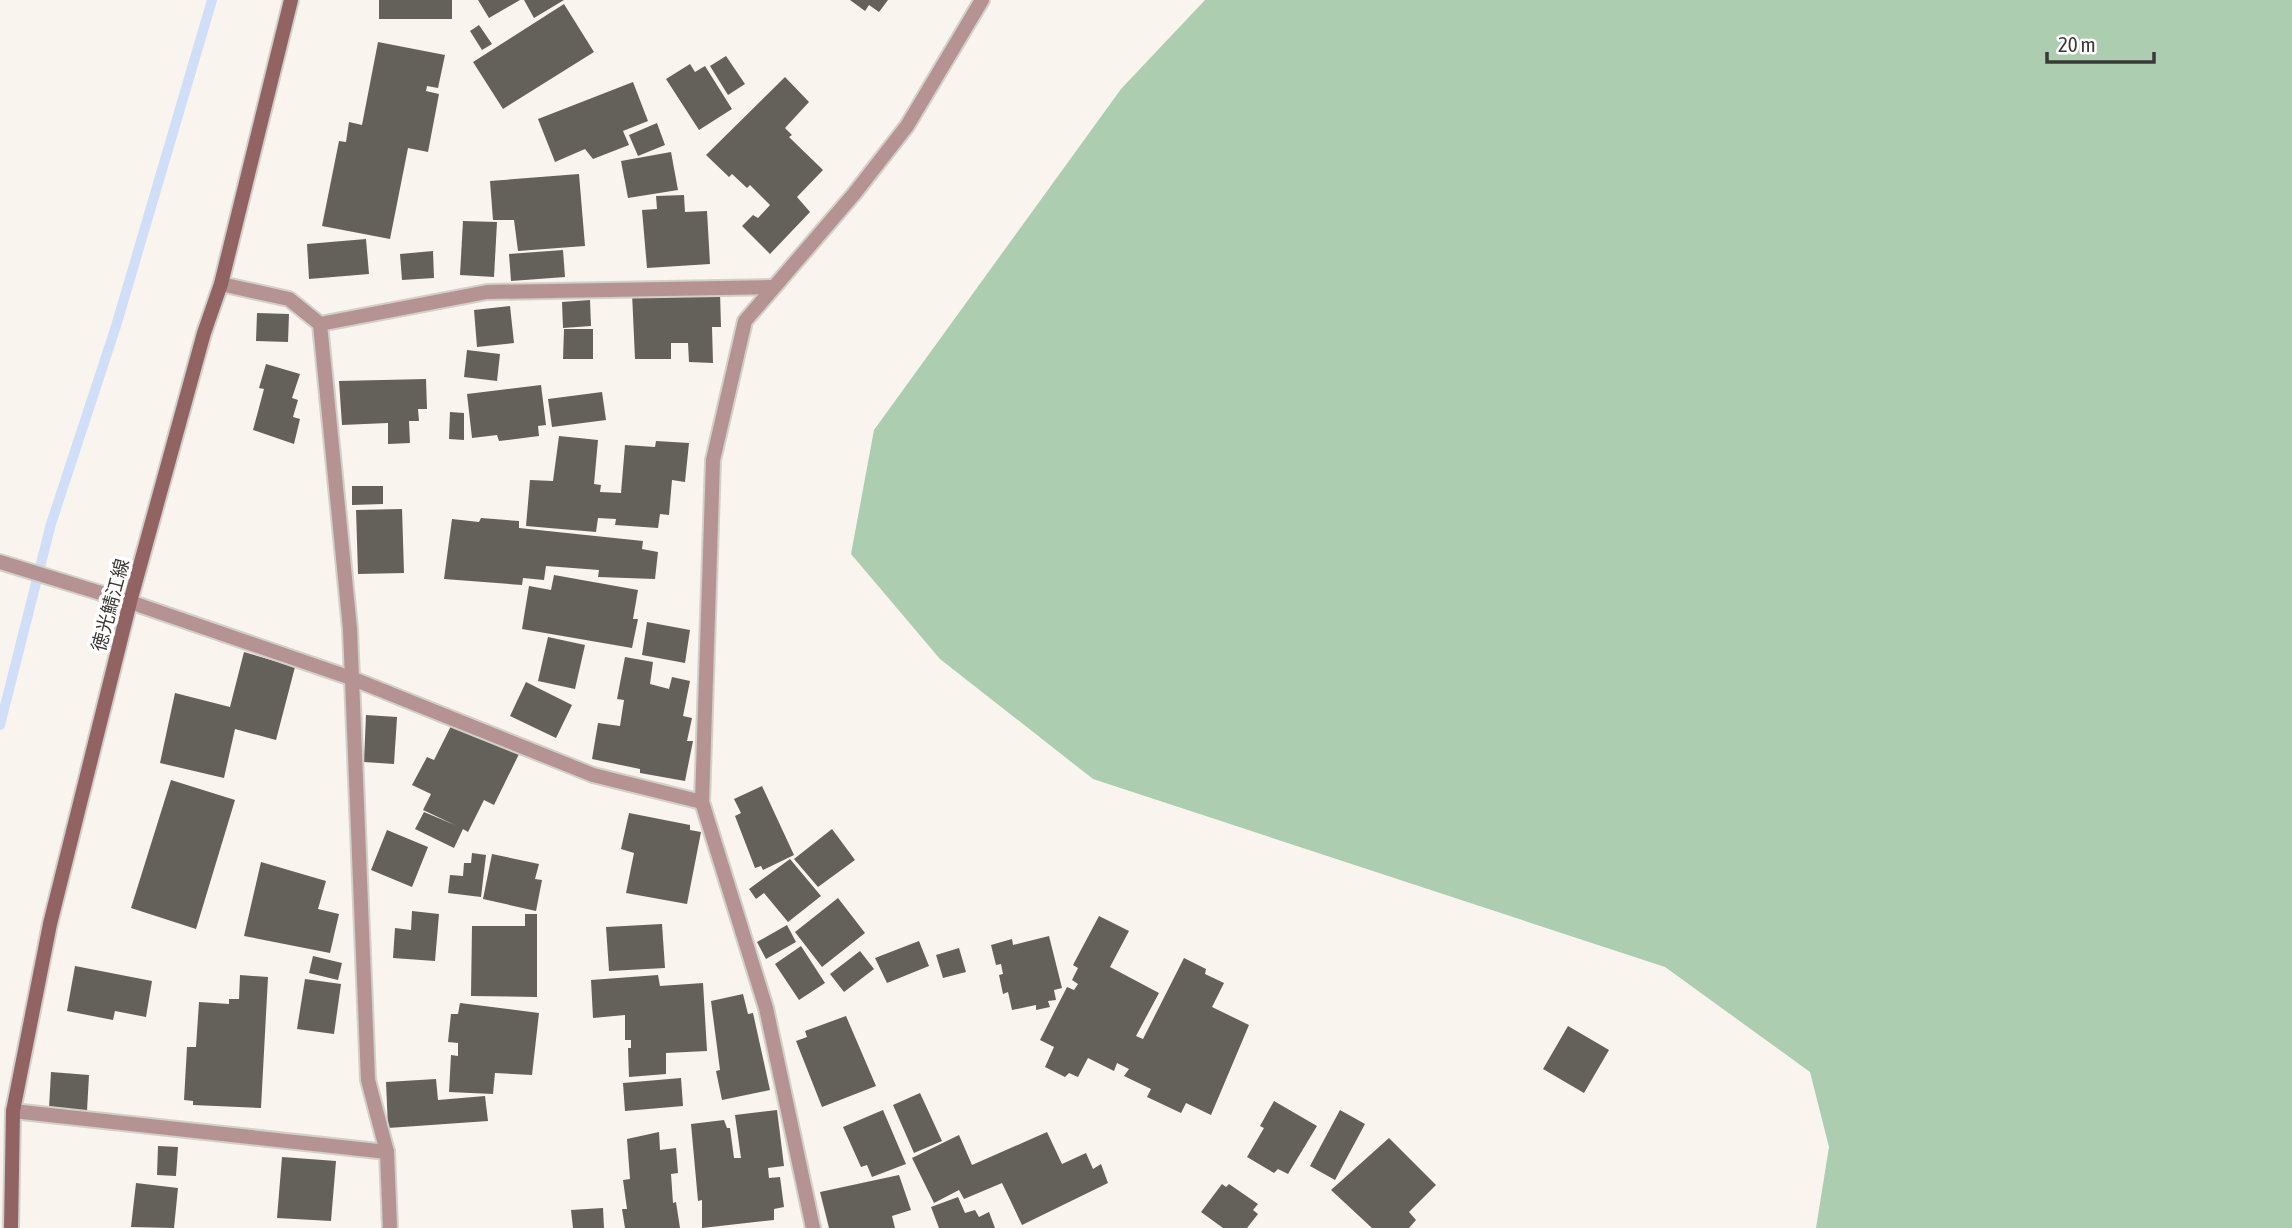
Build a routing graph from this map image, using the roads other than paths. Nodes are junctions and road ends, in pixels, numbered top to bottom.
1 (291, 0) edge
2 (982, 0) edge
3 (221, 284) junction
4 (772, 287) junction
5 (320, 324) junction
6 (0, 562) edge
7 (130, 602) junction
8 (351, 678) junction
9 (702, 802) junction
10 (13, 1111) junction
11 (387, 1153) junction
12 (11, 1228) edge
13 (390, 1228) edge
14 (813, 1228) edge

1 - 3 main road, 徳光鯖江線
2 - 4 street
3 - 5 street
3 - 7 main road, 徳光鯖江線
4 - 5 street
4 - 9 street
5 - 8 street
6 - 7 street
7 - 8 street
7 - 10 main road, 徳光鯖江線
8 - 9 street
8 - 11 street
9 - 14 street
10 - 11 street
10 - 12 main road, 徳光鯖江線
11 - 13 street

